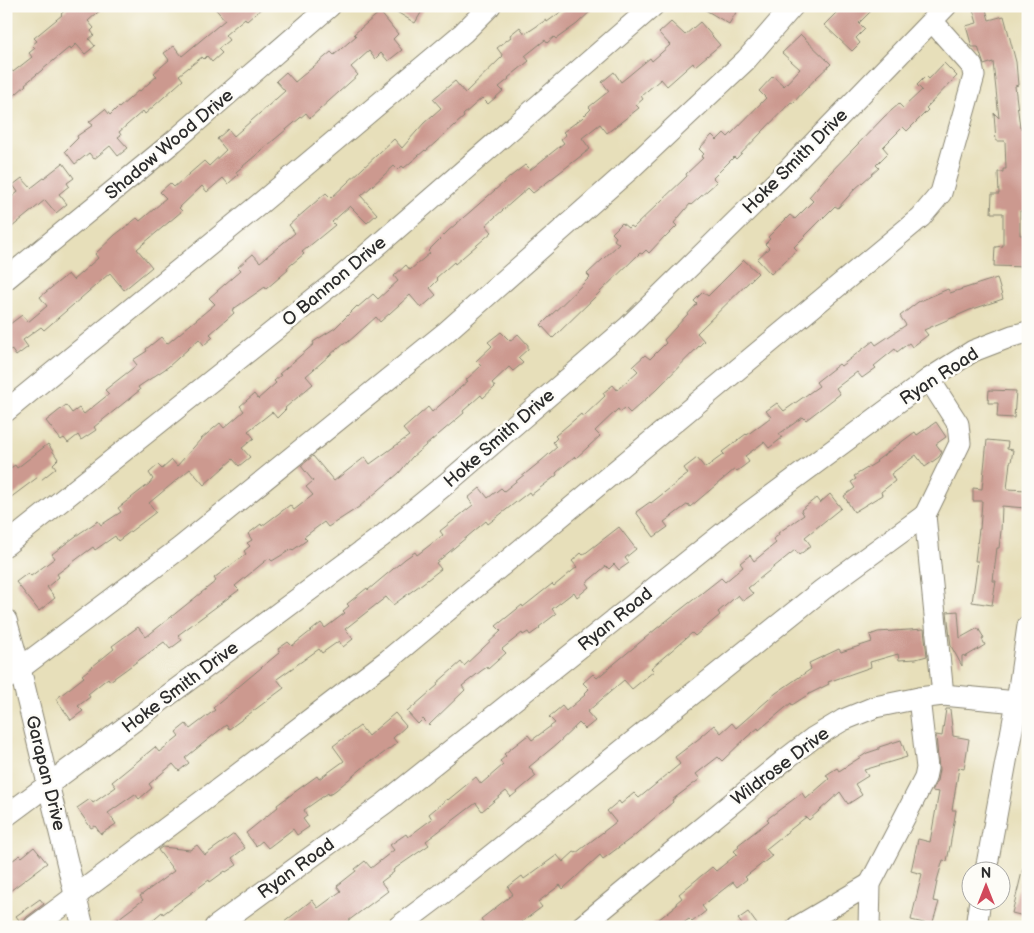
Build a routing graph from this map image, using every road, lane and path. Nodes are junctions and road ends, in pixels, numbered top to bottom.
1 (330, 6) edge
2 (490, 6) edge
3 (653, 6) edge
4 (793, 6) edge
5 (939, 14) edge
6 (6, 279) edge
7 (1028, 332) edge
8 (929, 378) junction
9 (6, 411) edge
10 (925, 515) junction
11 (6, 545) edge
12 (6, 620) edge
13 (1028, 626) edge
14 (13, 674) edge
15 (943, 695) junction
16 (919, 698) junction
17 (1017, 702) junction
18 (49, 785) junction
19 (6, 816) edge
20 (988, 860) edge
21 (870, 884) junction
22 (76, 895) junction
23 (979, 910) edge
24 (34, 927) edge
25 (83, 927) edge
26 (215, 927) edge
27 (398, 927) edge
28 (581, 927) edge
29 (797, 927) edge
30 (869, 927) edge
31 (976, 927) edge

1 - 6 street, Shadow Wood Drive
2 - 9 street
3 - 11 street, O Bannon Drive
4 - 14 street
5 - 18 street, Hoke Smith Drive
5 - 22 street
7 - 8 street, Ryan Road
8 - 10 street
8 - 26 street, Ryan Road
10 - 15 street
10 - 27 street
12 - 14 street, Garapan Drive
13 - 17 street
14 - 18 street, Garapan Drive
15 - 16 street, Wildrose Drive
15 - 17 street, Wildrose Drive
16 - 21 street
16 - 28 street, Wildrose Drive
17 - 20 street
18 - 19 street, Hoke Smith Drive
18 - 22 street, Garapan Drive
21 - 29 street
21 - 30 street
22 - 24 street
22 - 25 street, Garapan Drive
23 - 31 street

